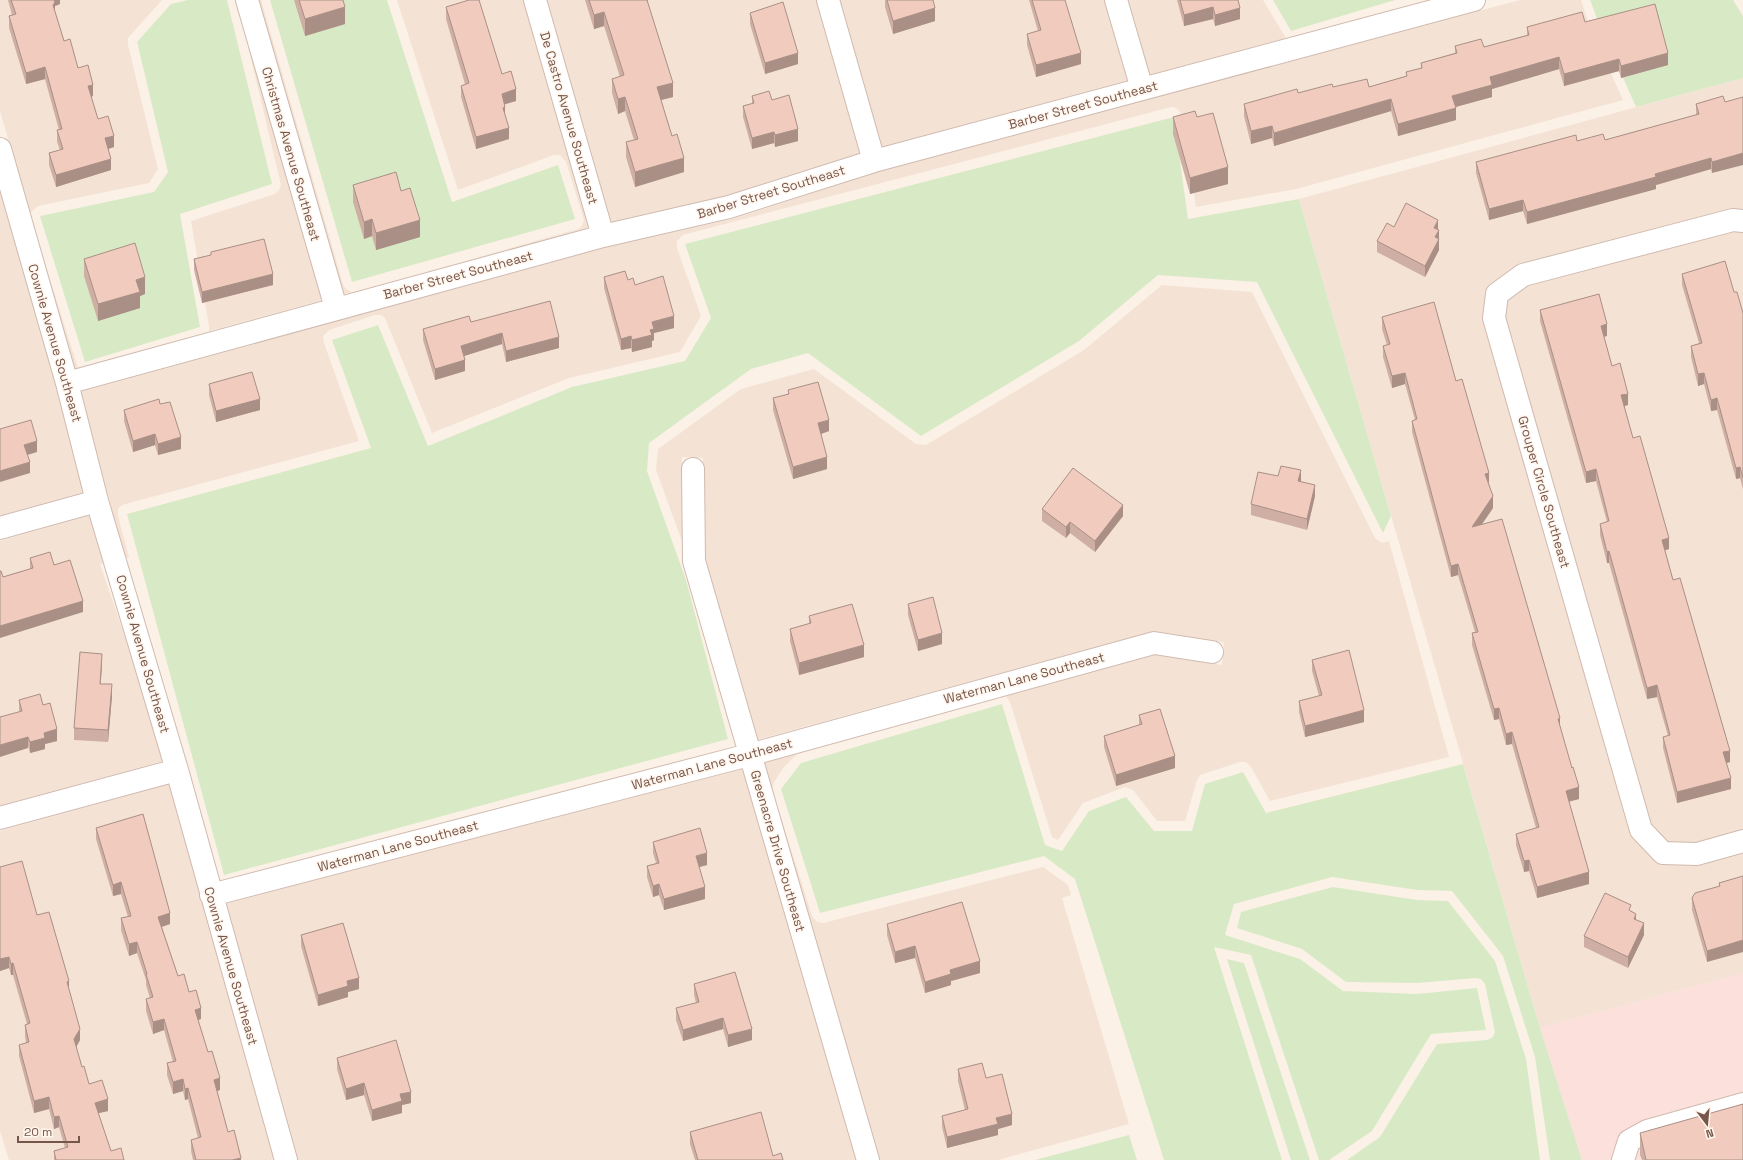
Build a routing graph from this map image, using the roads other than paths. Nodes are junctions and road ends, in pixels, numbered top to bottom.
1 (247, 0) edge
2 (535, 0) edge
3 (828, 0) edge
4 (1116, 0) edge
5 (1474, 0) edge
6 (1142, 89) junction
7 (0, 149) edge
8 (874, 161) junction
9 (1743, 221) edge
10 (603, 236) junction
11 (336, 308) junction
12 (67, 383) junction
13 (693, 469) dead end
14 (98, 501) junction
15 (0, 528) edge
16 (1212, 652) dead end
17 (749, 755) junction
18 (177, 770) junction
19 (0, 818) edge
20 (1743, 841) edge
21 (211, 895) junction
22 (1743, 1104) edge
23 (286, 1160) edge
24 (868, 1160) edge
25 (1623, 1160) edge

1 - 11 street, Christmas Avenue Southeast
2 - 10 street, De Castro Avenue Southeast
3 - 8 street
4 - 6 street
5 - 6 street, Barber Street Southeast
6 - 8 street, Barber Street Southeast
7 - 12 street, Cownie Avenue Southeast
8 - 10 street, Barber Street Southeast
9 - 20 street, Grouper Circle Southeast
10 - 11 street, Barber Street Southeast
11 - 12 street, Barber Street Southeast
12 - 14 street, Cownie Avenue Southeast
13 - 17 street, Greenacre Drive Southeast
14 - 15 street
14 - 18 street, Cownie Avenue Southeast
16 - 17 street, Waterman Lane Southeast
17 - 21 street, Waterman Lane Southeast
17 - 24 street, Greenacre Drive Southeast
18 - 19 street
18 - 21 street, Cownie Avenue Southeast
21 - 23 street, Cownie Avenue Southeast
22 - 25 street

